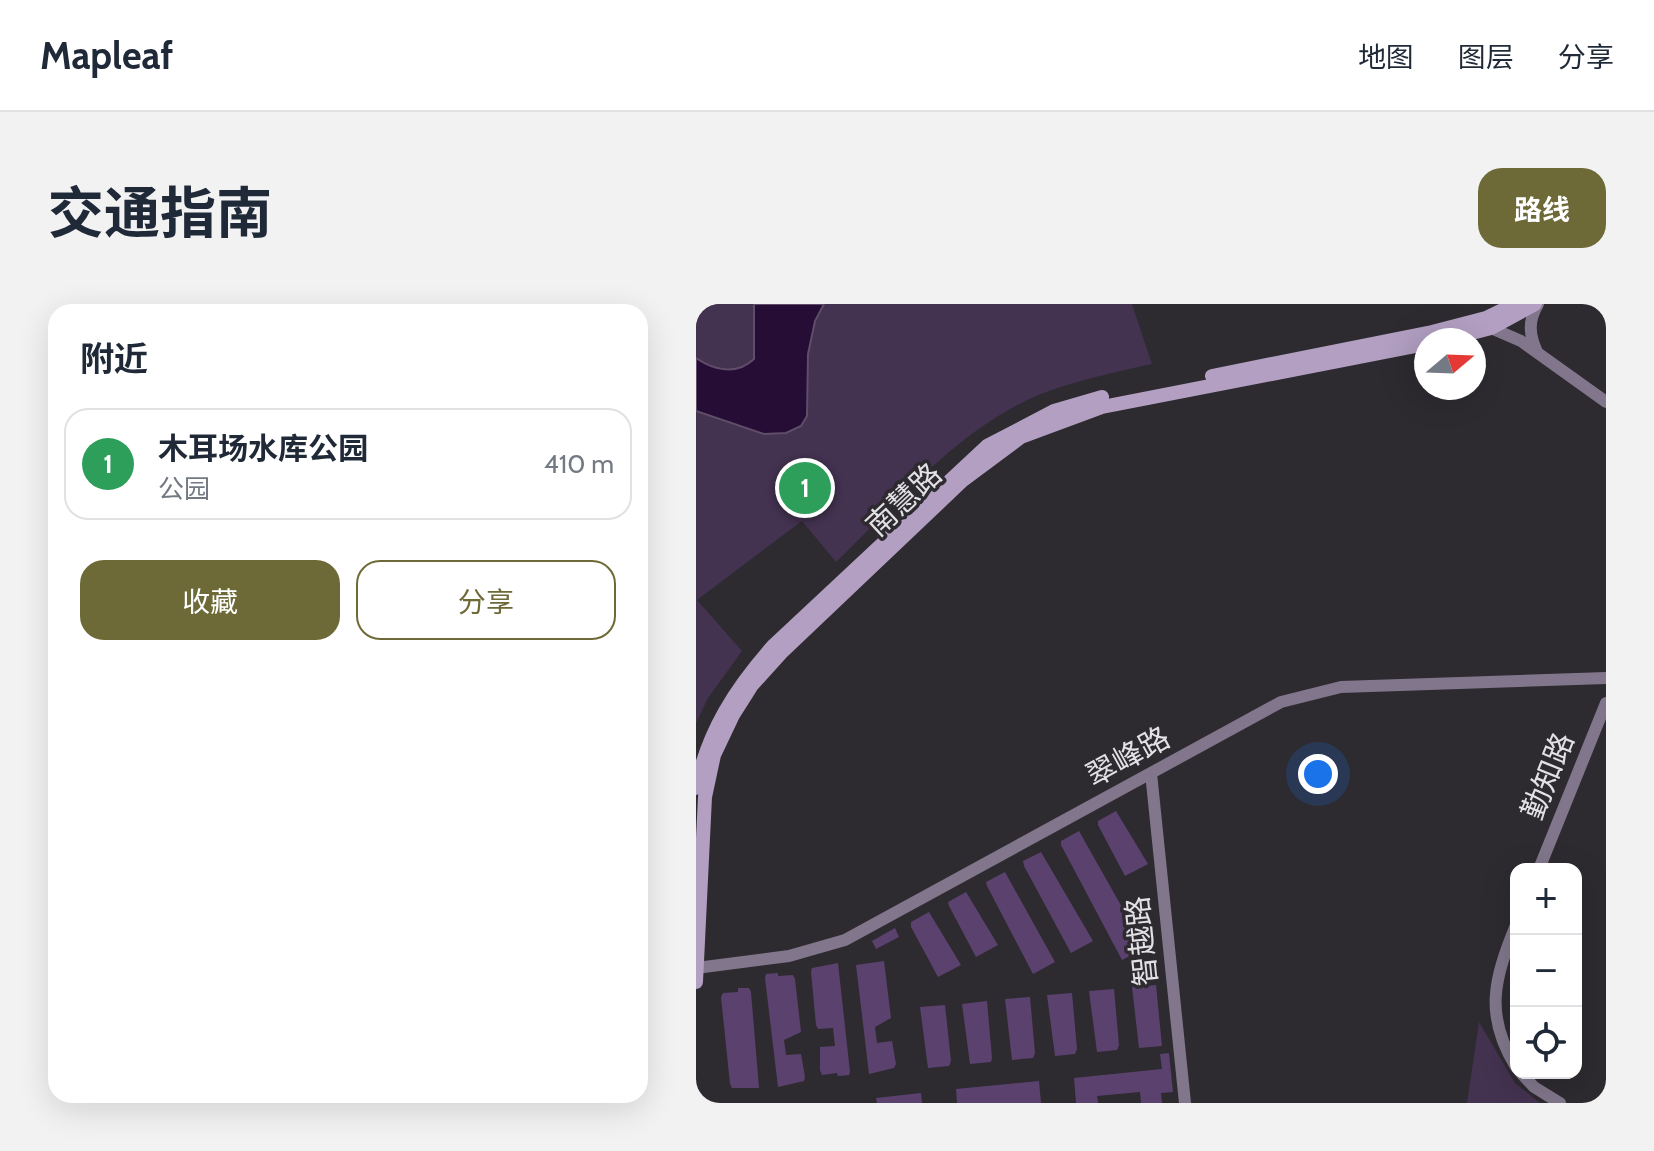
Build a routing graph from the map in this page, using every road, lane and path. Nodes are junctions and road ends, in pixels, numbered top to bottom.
1 (1515, 304) edge
2 (1536, 304) edge
3 (1491, 328) junction
4 (1486, 329) edge
5 (1414, 346) edge
6 (1537, 352) junction
7 (1606, 402) edge
8 (1606, 678) edge
9 (1606, 703) edge
10 (1151, 773) junction
11 (696, 788) edge
12 (1541, 863) edge
13 (1512, 935) edge
14 (696, 968) edge
15 (696, 982) edge
16 (1510, 1055) edge
17 (1527, 1079) edge
18 (1185, 1103) edge
19 (1560, 1103) edge

1 - 11 main road, 南慧路
2 - 3 main road
2 - 6 street
3 - 4 main road
3 - 6 street
5 - 14 main road, 南慧路
6 - 7 street
8 - 10 street, 翠峰路
9 - 12 street, 勤知路
10 - 14 street, 翠峰路
10 - 18 street, 智越路
13 - 16 street
14 - 15 main road, 南慧路
17 - 19 street

